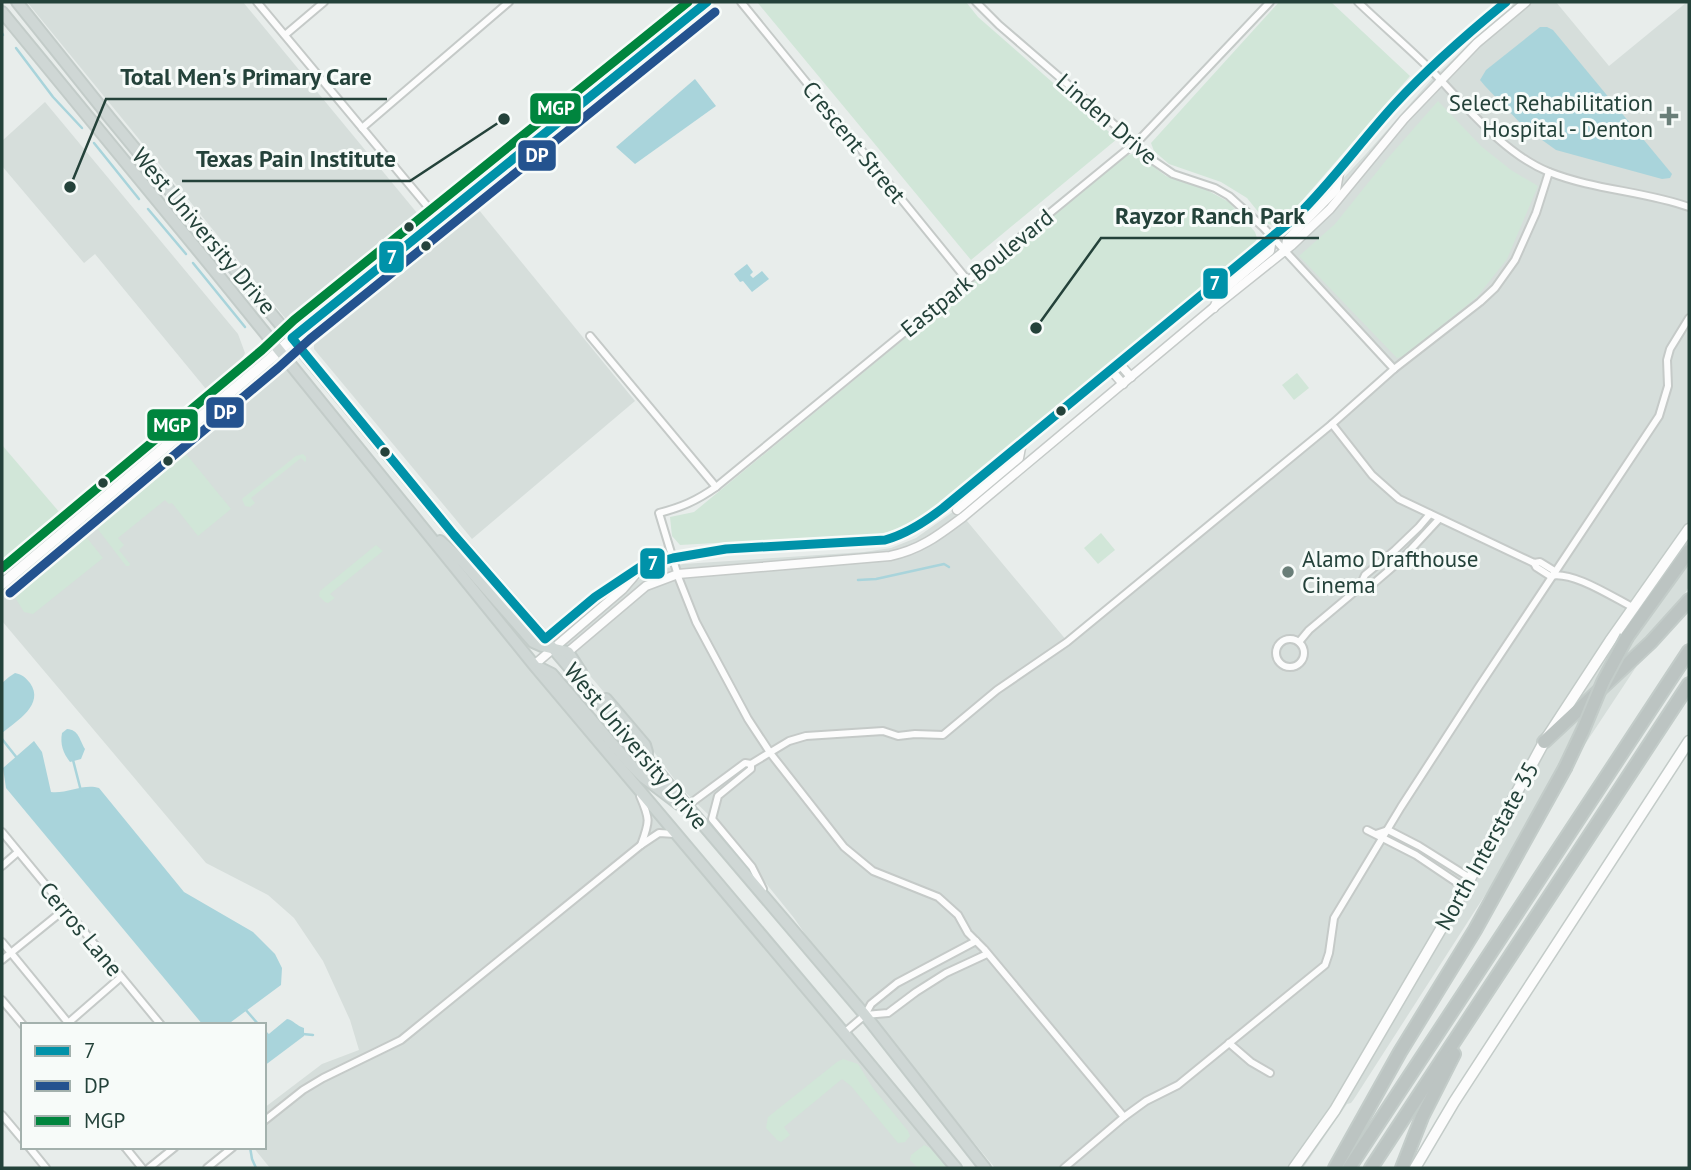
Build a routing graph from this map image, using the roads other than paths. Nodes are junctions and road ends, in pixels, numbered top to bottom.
1 (16, 2) edge
2 (257, 2) edge
3 (324, 2) edge
4 (509, 2) edge
5 (707, 2) edge
6 (741, 2) edge
7 (976, 2) edge
8 (1269, 2) edge
9 (1357, 2) edge
10 (1506, 2) edge
11 (1526, 2) edge
12 (2, 12) edge
13 (285, 35) junction
14 (1430, 69) junction
15 (1441, 81) junction
16 (109, 117) junction
17 (96, 127) junction
18 (362, 128) junction
19 (1134, 144) junction
20 (1339, 170) junction
21 (1549, 172) junction
22 (1689, 207) edge
23 (438, 219) junction
24 (1272, 238) junction
25 (1285, 251) junction
26 (968, 281) junction
27 (1213, 309) junction
28 (1689, 318) edge
29 (590, 336) dead end
30 (292, 338) junction
31 (279, 350) junction
32 (1118, 362) junction
33 (1110, 369) junction
34 (1394, 369) junction
35 (1131, 377) junction
36 (1123, 384) junction
37 (1332, 425) junction
38 (1022, 442) junction
39 (716, 487) junction
40 (957, 510) dead end
41 (1430, 514) junction
42 (1439, 519) junction
43 (1689, 529) edge
44 (426, 531) junction
45 (1689, 551) edge
46 (673, 558) junction
47 (645, 566) junction
48 (678, 574) junction
49 (1555, 574) junction
50 (2, 584) edge
51 (1359, 588) junction
52 (1689, 600) edge
53 (1634, 608) junction
54 (545, 639) junction
55 (1299, 642) junction
56 (553, 648) junction
57 (1689, 651) edge
58 (568, 652) junction
59 (534, 665) junction
60 (1291, 667) junction
61 (1288, 674) dead end
62 (1689, 684) edge
63 (1689, 741) edge
64 (1544, 742) junction
65 (769, 752) junction
66 (647, 759) junction
67 (751, 764) junction
68 (635, 785) junction
69 (687, 806) junction
70 (698, 820) junction
71 (1367, 830) dead end
72 (1388, 830) junction
73 (2, 832) edge
74 (677, 835) junction
75 (1380, 836) junction
76 (640, 845) junction
77 (18, 852) junction
78 (2, 866) edge
79 (1467, 883) junction
80 (771, 905) junction
81 (65, 909) junction
82 (976, 941) junction
83 (2, 942) edge
84 (10, 952) junction
85 (987, 954) junction
86 (2, 960) edge
87 (121, 977) junction
88 (1483, 999) junction
89 (2, 1000) edge
90 (10, 1010) junction
91 (865, 1015) junction
92 (2, 1016) edge
93 (21, 1023) edge
94 (67, 1023) edge
95 (69, 1023) edge
96 (159, 1023) edge
97 (844, 1033) junction
98 (1229, 1043) junction
99 (1270, 1073) dead end
100 (2, 1115) edge
101 (1124, 1117) junction
102 (266, 1119) edge
103 (21, 1138) edge
104 (31, 1149) edge
105 (127, 1149) edge
106 (173, 1149) edge
107 (231, 1149) edge
108 (215, 1162) junction
109 (46, 1168) edge
110 (142, 1168) edge
111 (149, 1168) edge
112 (207, 1168) edge
113 (220, 1168) edge
114 (956, 1168) edge
115 (988, 1168) edge
116 (1064, 1168) edge
117 (1294, 1168) edge
118 (1335, 1168) edge
119 (1349, 1168) edge
120 (1371, 1168) edge
121 (1402, 1168) edge
122 (1415, 1168) edge

1 - 16 main road, West University Drive
2 - 13 street
3 - 13 street
4 - 18 street
5 - 23 main road
6 - 26 street, Crescent Street
7 - 19 street, Linden Drive
8 - 19 street, Eastpark Boulevard
9 - 14 street
10 - 14 street
11 - 15 street
12 - 17 main road, West University Drive
13 - 18 street
14 - 15 street
14 - 20 street
15 - 21 street
15 - 25 street
16 - 17 main road
16 - 30 main road, West University Drive
17 - 31 main road, West University Drive
18 - 23 street
19 - 24 street, Linden Drive
19 - 26 street, Eastpark Boulevard
20 - 24 street
20 - 25 street
21 - 22 street
21 - 34 street
23 - 30 main road
24 - 25 street, Linden Drive
24 - 27 street
24 - 32 street
25 - 27 street
25 - 34 street, Linden Drive
26 - 39 street, Eastpark Boulevard
27 - 35 street
28 - 49 street
29 - 39 street
30 - 31 main road
30 - 54 main road, West University Drive
31 - 44 main road, West University Drive
31 - 50 main road
32 - 33 street
32 - 35 street
33 - 36 street
33 - 38 street
34 - 37 street
35 - 36 street
36 - 48 street
37 - 41 street
37 - 65 street
38 - 40 street
38 - 46 street
39 - 46 street, Eastpark Boulevard
41 - 42 street
41 - 51 street
42 - 49 street
42 - 51 street
43 - 53 main road, North Interstate 35
44 - 56 main road
44 - 59 main road, West University Drive
45 - 118 highway, bridge
46 - 47 street
46 - 48 street
47 - 54 street
47 - 56 street
48 - 58 street
48 - 65 street
49 - 53 street
49 - 72 street
51 - 55 street
52 - 64 highway
53 - 64 main road, North Interstate 35
54 - 56 main road, West University Drive
55 - 60 street
55 - 60 street
56 - 58 main road
56 - 59 street
56 - 66 main road, West University Drive
57 - 119 highway
58 - 66 main road
59 - 68 main road, West University Drive
59 - 70 main road
60 - 61 street
62 - 88 highway
63 - 122 main road
64 - 79 main road, North Interstate 35
65 - 67 street
65 - 82 street
66 - 69 main road, West University Drive
67 - 69 street
67 - 80 street
68 - 74 main road, West University Drive
68 - 76 street
69 - 70 main road, West University Drive
70 - 80 main road, West University Drive
71 - 75 street
72 - 75 street
72 - 79 street
73 - 77 street, Cerros Lane
74 - 76 street
74 - 97 main road, West University Drive
75 - 79 street
75 - 98 street
76 - 102 street
77 - 78 street
77 - 81 street, Cerros Lane
79 - 117 main road, North Interstate 35
80 - 91 main road, West University Drive
81 - 84 street
81 - 87 street, Cerros Lane
82 - 85 street
82 - 91 street
83 - 84 street
84 - 86 street
84 - 94 street
85 - 91 street
85 - 101 street
87 - 95 street
87 - 96 street, Cerros Lane
88 - 120 highway
88 - 121 highway
89 - 90 street
90 - 92 street
90 - 93 street
91 - 97 street
91 - 115 main road, West University Drive
97 - 114 main road, West University Drive
98 - 99 street
98 - 101 street
100 - 103 street
101 - 116 street
104 - 109 street
105 - 110 street
106 - 111 street
107 - 108 street
108 - 112 street
108 - 113 street

